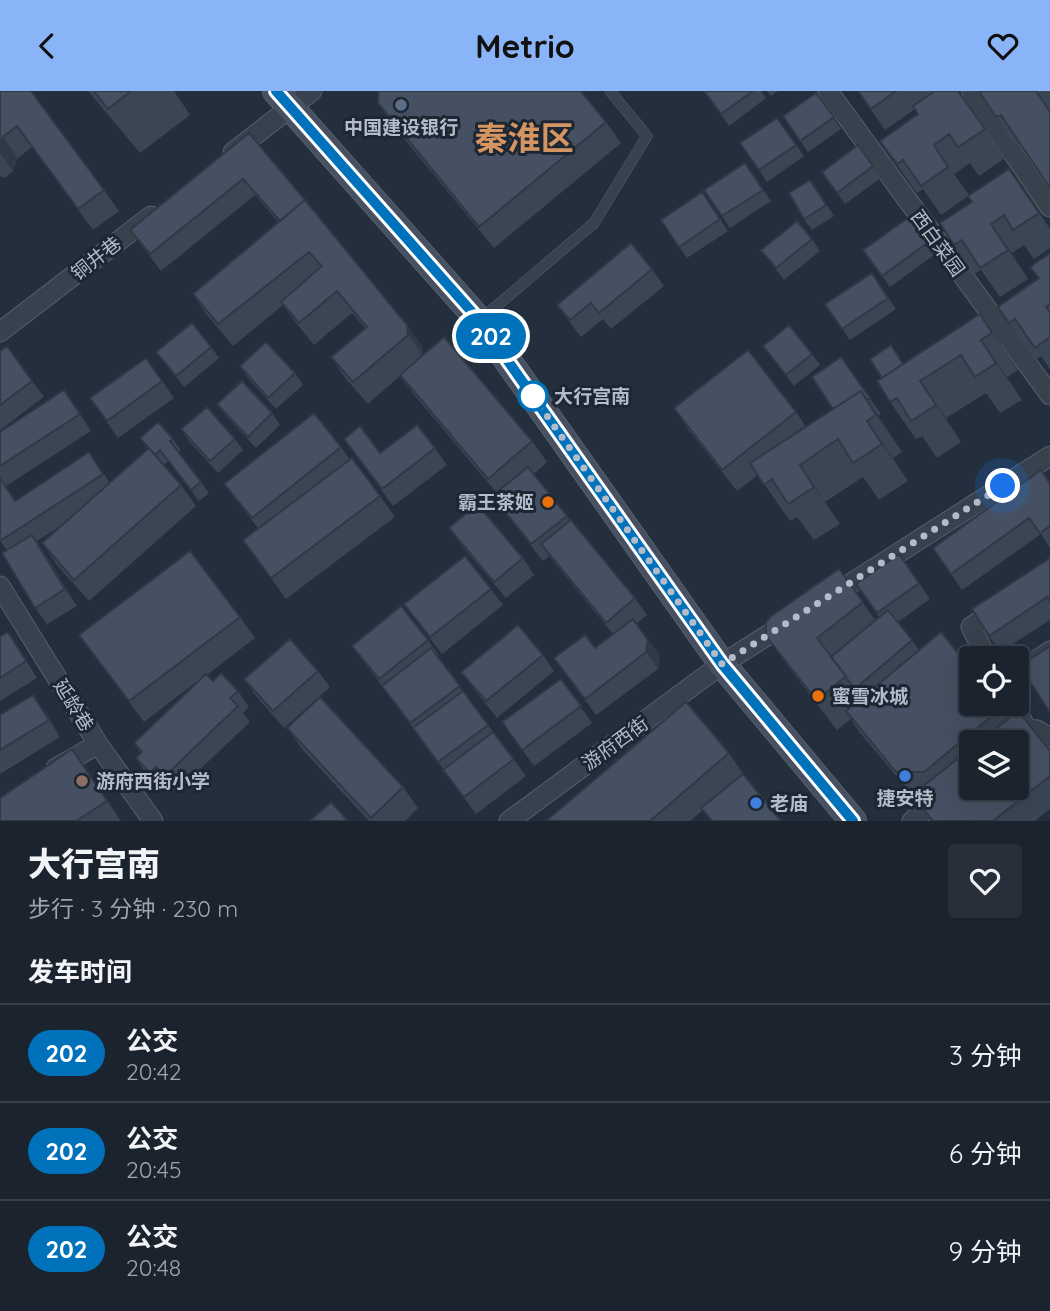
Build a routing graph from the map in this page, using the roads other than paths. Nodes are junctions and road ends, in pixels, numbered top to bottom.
1 (610, 91) edge
2 (828, 91) edge
3 (974, 92) edge
4 (293, 96) edge
5 (951, 109) edge
6 (900, 147) edge
7 (879, 163) junction
8 (216, 165) edge
9 (162, 207) edge
10 (1050, 207) edge
11 (479, 320) junction
12 (0, 332) edge
13 (1050, 395) edge
14 (1050, 456) edge
15 (0, 586) edge
16 (1016, 597) edge
17 (981, 646) edge
18 (1050, 651) edge
19 (722, 664) junction
20 (1029, 666) edge
21 (1020, 716) edge
22 (1027, 729) joint
23 (1050, 738) edge
24 (98, 744) junction
25 (44, 775) edge
26 (959, 783) edge
27 (153, 821) edge
28 (509, 821) edge
29 (853, 821) edge
30 (912, 821) edge

1 - 11 lane
2 - 7 street, 西白菜园
3 - 5 street
3 - 10 street
4 - 8 street
4 - 11 main road
6 - 7 street
7 - 13 street, 西白菜园
9 - 12 street, 铜井巷
11 - 19 main road
14 - 19 street, 游府西街
15 - 24 street, 延龄巷
16 - 17 street
18 - 20 street
19 - 28 street, 游府西街
19 - 29 main road
21 - 22 street
22 - 23 street
24 - 25 street
24 - 27 street, 延龄巷
26 - 30 street

